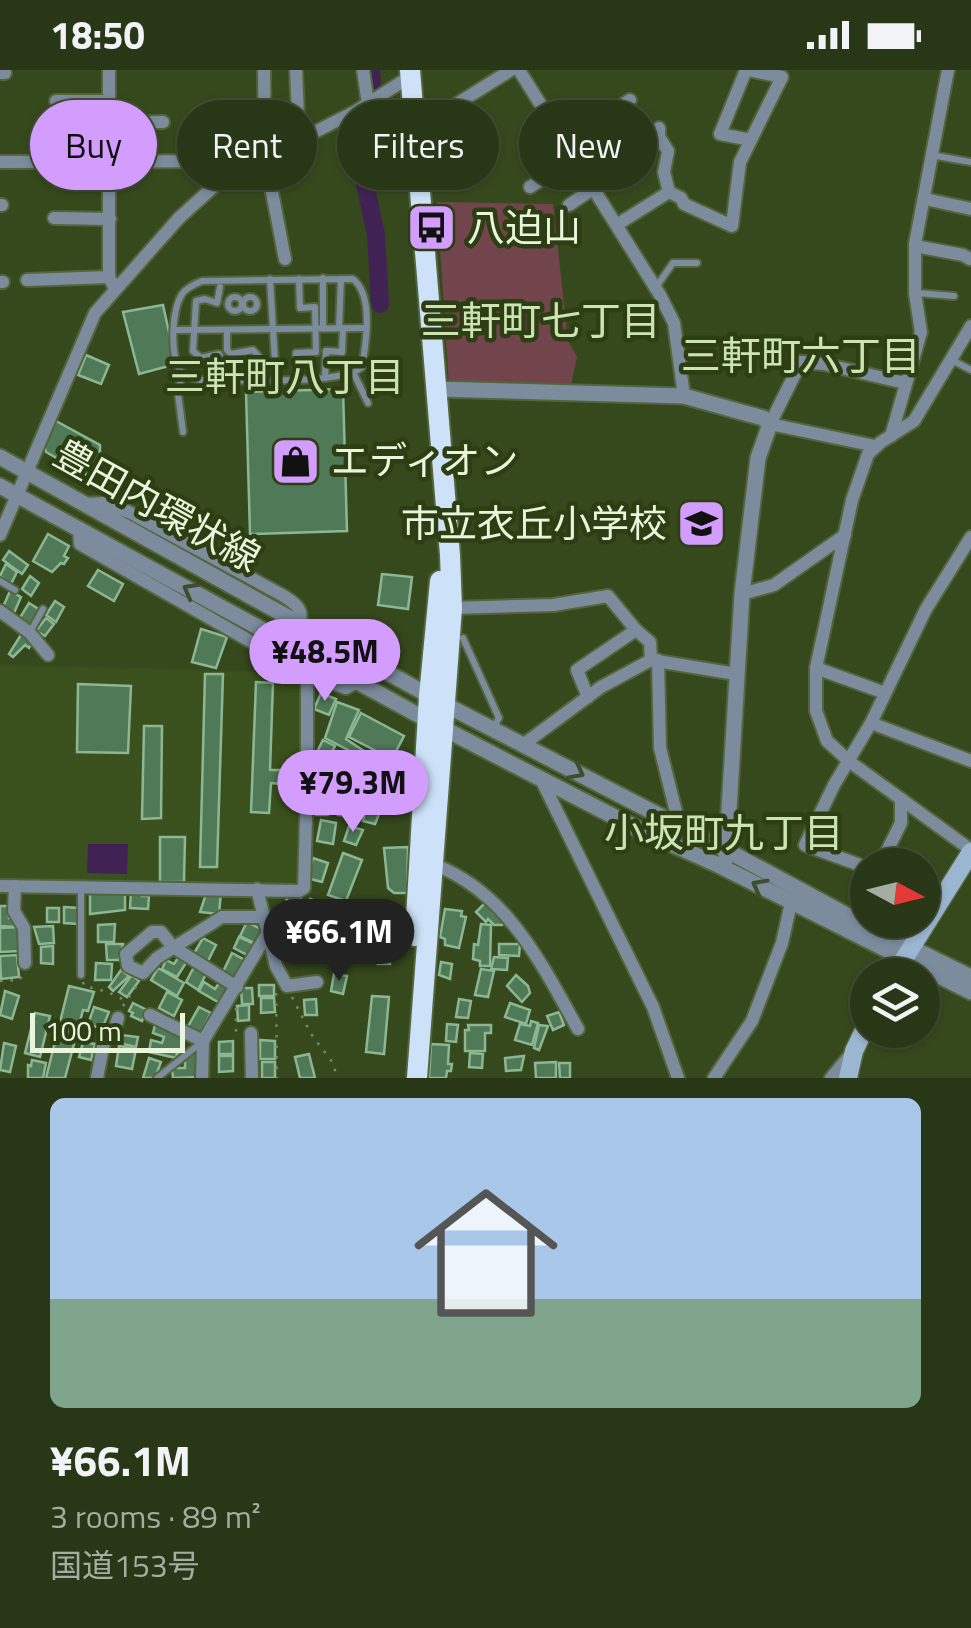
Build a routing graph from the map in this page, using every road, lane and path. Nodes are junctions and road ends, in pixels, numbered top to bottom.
1 (109, 70) edge
2 (264, 70) edge
3 (296, 70) edge
4 (363, 70) edge
5 (511, 70) edge
6 (519, 70) edge
7 (747, 70) edge
8 (948, 70) edge
9 (412, 72) edge
10 (109, 100) edge
11 (264, 100) edge
12 (297, 100) edge
13 (367, 100) edge
14 (374, 100) edge
15 (413, 100) edge
16 (463, 100) edge
17 (538, 100) edge
18 (164, 122) dead end
19 (157, 123) edge
20 (659, 128) dead end
21 (751, 140) junction
22 (930, 154) junction
23 (0, 162) edge
24 (30, 162) edge
25 (971, 162) edge
26 (110, 190) edge
27 (209, 190) edge
28 (271, 190) edge
29 (420, 190) edge
30 (591, 190) edge
31 (595, 190) edge
32 (670, 192) junction
33 (925, 200) junction
34 (569, 204) dead end
35 (971, 210) edge
36 (54, 218) dead end
37 (110, 219) junction
38 (618, 224) junction
39 (915, 246) junction
40 (285, 259) dead end
41 (970, 260) edge
42 (697, 264) dead end
43 (299, 278) junction
44 (323, 278) junction
45 (270, 279) junction
46 (342, 279) junction
47 (27, 280) dead end
48 (112, 282) junction
49 (220, 286) dead end
50 (655, 288) junction
51 (916, 293) junction
52 (954, 296) dead end
53 (242, 304) junction
54 (272, 304) junction
55 (336, 304) junction
56 (236, 311) junction
57 (971, 326) edge
58 (273, 328) junction
59 (319, 328) junction
60 (341, 328) junction
61 (365, 328) junction
62 (236, 329) junction
63 (176, 330) junction
64 (196, 330) junction
65 (227, 330) junction
66 (950, 359) junction
67 (971, 370) edge
68 (182, 372) junction
69 (354, 374) junction
70 (276, 378) junction
71 (297, 378) junction
72 (325, 378) junction
73 (224, 379) junction
74 (257, 379) junction
75 (906, 384) junction
76 (435, 388) junction
77 (684, 396) junction
78 (368, 403) dead end
79 (770, 424) junction
80 (183, 432) dead end
81 (891, 436) junction
82 (875, 446) junction
83 (0, 456) edge
84 (28, 471) junction
85 (0, 486) edge
86 (443, 489) junction
87 (16, 495) junction
88 (84, 504) junction
89 (78, 528) junction
90 (0, 535) edge
91 (844, 535) junction
92 (971, 537) edge
93 (0, 582) edge
94 (15, 590) dead end
95 (742, 594) junction
96 (452, 608) junction
97 (44, 609) dead end
98 (0, 611) edge
99 (300, 622) junction
100 (636, 630) junction
101 (30, 633) junction
102 (463, 638) dead end
103 (48, 655) dead end
104 (654, 660) junction
105 (816, 668) junction
106 (307, 671) junction
107 (736, 674) junction
108 (358, 682) junction
109 (885, 692) junction
110 (588, 697) junction
111 (437, 700) junction
112 (870, 723) junction
113 (437, 725) junction
114 (492, 729) junction
115 (524, 744) junction
116 (971, 761) edge
117 (850, 762) junction
118 (540, 779) junction
119 (307, 780) junction
120 (426, 781) junction
121 (901, 799) junction
122 (680, 828) junction
123 (888, 848) edge
124 (726, 850) junction
125 (971, 851) edge
126 (850, 861) edge
127 (435, 865) junction
128 (725, 868) junction
129 (81, 885) junction
130 (0, 886) edge
131 (16, 886) junction
132 (257, 889) junction
133 (790, 902) junction
134 (850, 914) edge
135 (264, 917) junction
136 (267, 934) junction
137 (888, 938) edge
138 (173, 947) junction
139 (907, 952) junction
140 (904, 958) edge
141 (24, 963) joint
142 (276, 966) junction
143 (143, 974) junction
144 (81, 976) joint
145 (971, 977) edge
146 (0, 981) edge
147 (317, 982) dead end
148 (287, 986) junction
149 (237, 987) junction
150 (971, 992) edge
151 (127, 1001) junction
152 (150, 1014) dead end
153 (118, 1018) joint
154 (578, 1029) dead end
155 (251, 1033) joint
156 (202, 1041) junction
157 (855, 1048) edge
158 (854, 1051) junction
159 (97, 1078) edge
160 (157, 1078) edge
161 (202, 1078) edge
162 (252, 1078) edge
163 (277, 1078) edge
164 (337, 1078) edge
165 (405, 1078) edge
166 (417, 1078) edge
167 (678, 1078) edge
168 (714, 1078) edge
169 (831, 1078) edge
170 (848, 1078) edge

1 - 10 street
2 - 11 street
3 - 12 street
4 - 13 street
5 - 16 street
6 - 17 street
7 - 21 street
7 - 21 street
8 - 22 street
9 - 14 street
9 - 15 highway
18 - 19 street
20 - 32 street
21 - 32 street
22 - 25 lane
22 - 33 street
23 - 24 street
26 - 37 street
27 - 48 street
28 - 40 street
29 - 76 highway
30 - 34 street
31 - 38 street
32 - 38 street
33 - 35 street
33 - 39 street
36 - 37 street
37 - 48 street
38 - 50 street
39 - 41 street
39 - 51 street
42 - 50 lane
43 - 44 lane
43 - 45 lane
43 - 59 lane
44 - 46 lane
44 - 55 lane
45 - 54 lane
45 - 63 lane
46 - 55 lane
46 - 61 lane
47 - 48 street
48 - 84 street
49 - 64 lane
50 - 77 street
51 - 52 lane
51 - 75 street
53 - 54 lane
53 - 56 lane
53 - 56 lane
54 - 58 lane
55 - 59 lane
55 - 60 lane
56 - 62 lane
57 - 66 street
58 - 59 lane
58 - 62 lane
58 - 70 lane
59 - 60 lane
59 - 71 lane
60 - 61 lane
60 - 72 lane
61 - 69 lane
62 - 65 lane
63 - 64 lane
63 - 68 lane
64 - 65 lane
64 - 73 lane
65 - 74 lane
66 - 67 lane
66 - 81 street
68 - 73 lane
68 - 80 lane
69 - 72 lane
69 - 78 lane
70 - 71 lane
70 - 74 lane
71 - 72 lane
73 - 74 lane
75 - 79 street
75 - 81 street
76 - 77 street
76 - 86 highway
77 - 79 street
79 - 82 street
79 - 95 street
81 - 82 street
82 - 91 street
83 - 84 street, 豊田内環状線
84 - 87 street
84 - 88 street, 豊田内環状線
85 - 87 street, 豊田内環状線
86 - 96 highway
86 - 111 highway
87 - 89 street, 豊田内環状線
87 - 90 street
88 - 99 street, 豊田内環状線
88 - 99 street
89 - 106 street
108 -> 89 street, 豊田内環状線
91 - 95 street
91 - 105 street
92 - 109 street
93 - 94 lane
95 - 107 street
96 - 100 street
96 - 111 highway
97 - 101 lane
98 - 101 street
99 - 111 street, 豊田内環状線
100 - 104 street
100 - 110 street
101 - 103 street
102 - 114 lane
104 - 107 street
104 - 110 street
104 - 122 street
105 - 109 street
105 - 117 street
106 - 108 street
106 - 119 street
107 - 124 street
108 - 113 street, 豊田内環状線
109 - 112 street
110 - 115 street
111 - 113 highway
111 - 114 street, 豊田内環状線
112 - 116 street
112 - 117 street
113 - 118 street, 豊田内環状線
113 - 120 highway
113 - 127 highway
114 - 115 street, 豊田内環状線
115 -> 122 street, 豊田内環状線
117 - 121 street
117 - 126 street
118 - 128 street, 豊田内環状線
118 - 167 street
119 - 120 street
119 - 132 street
120 - 165 highway
121 - 123 street
121 - 125 street
122 - 124 street, 豊田内環状線
124 - 128 street
124 - 134 street, 豊田内環状線
125 - 139 main road
127 - 154 street
127 - 166 highway
133 -> 128 street, 豊田内環状線
129 - 131 street
129 - 132 street
129 - 144 lane
130 - 131 street
131 - 141 street
132 - 135 street
133 - 139 street, 豊田内環状線
133 - 168 street
135 - 136 street
135 - 138 street
136 - 142 street
136 - 149 street
137 - 139 street, 豊田内環状線
138 - 143 street
138 - 143 street
138 - 149 street
139 - 140 main road
139 - 145 street, 豊田内環状線
139 - 150 street, 豊田内環状線
141 - 146 path
142 - 148 street
142 - 163 path
143 - 151 path
144 - 151 path
147 - 148 street
148 - 164 path
149 - 155 path
149 - 156 street
151 - 153 path
152 - 156 street
153 - 159 street
155 - 162 street
156 - 160 lane
156 - 161 street
157 - 158 main road
158 - 169 street
158 - 170 main road

